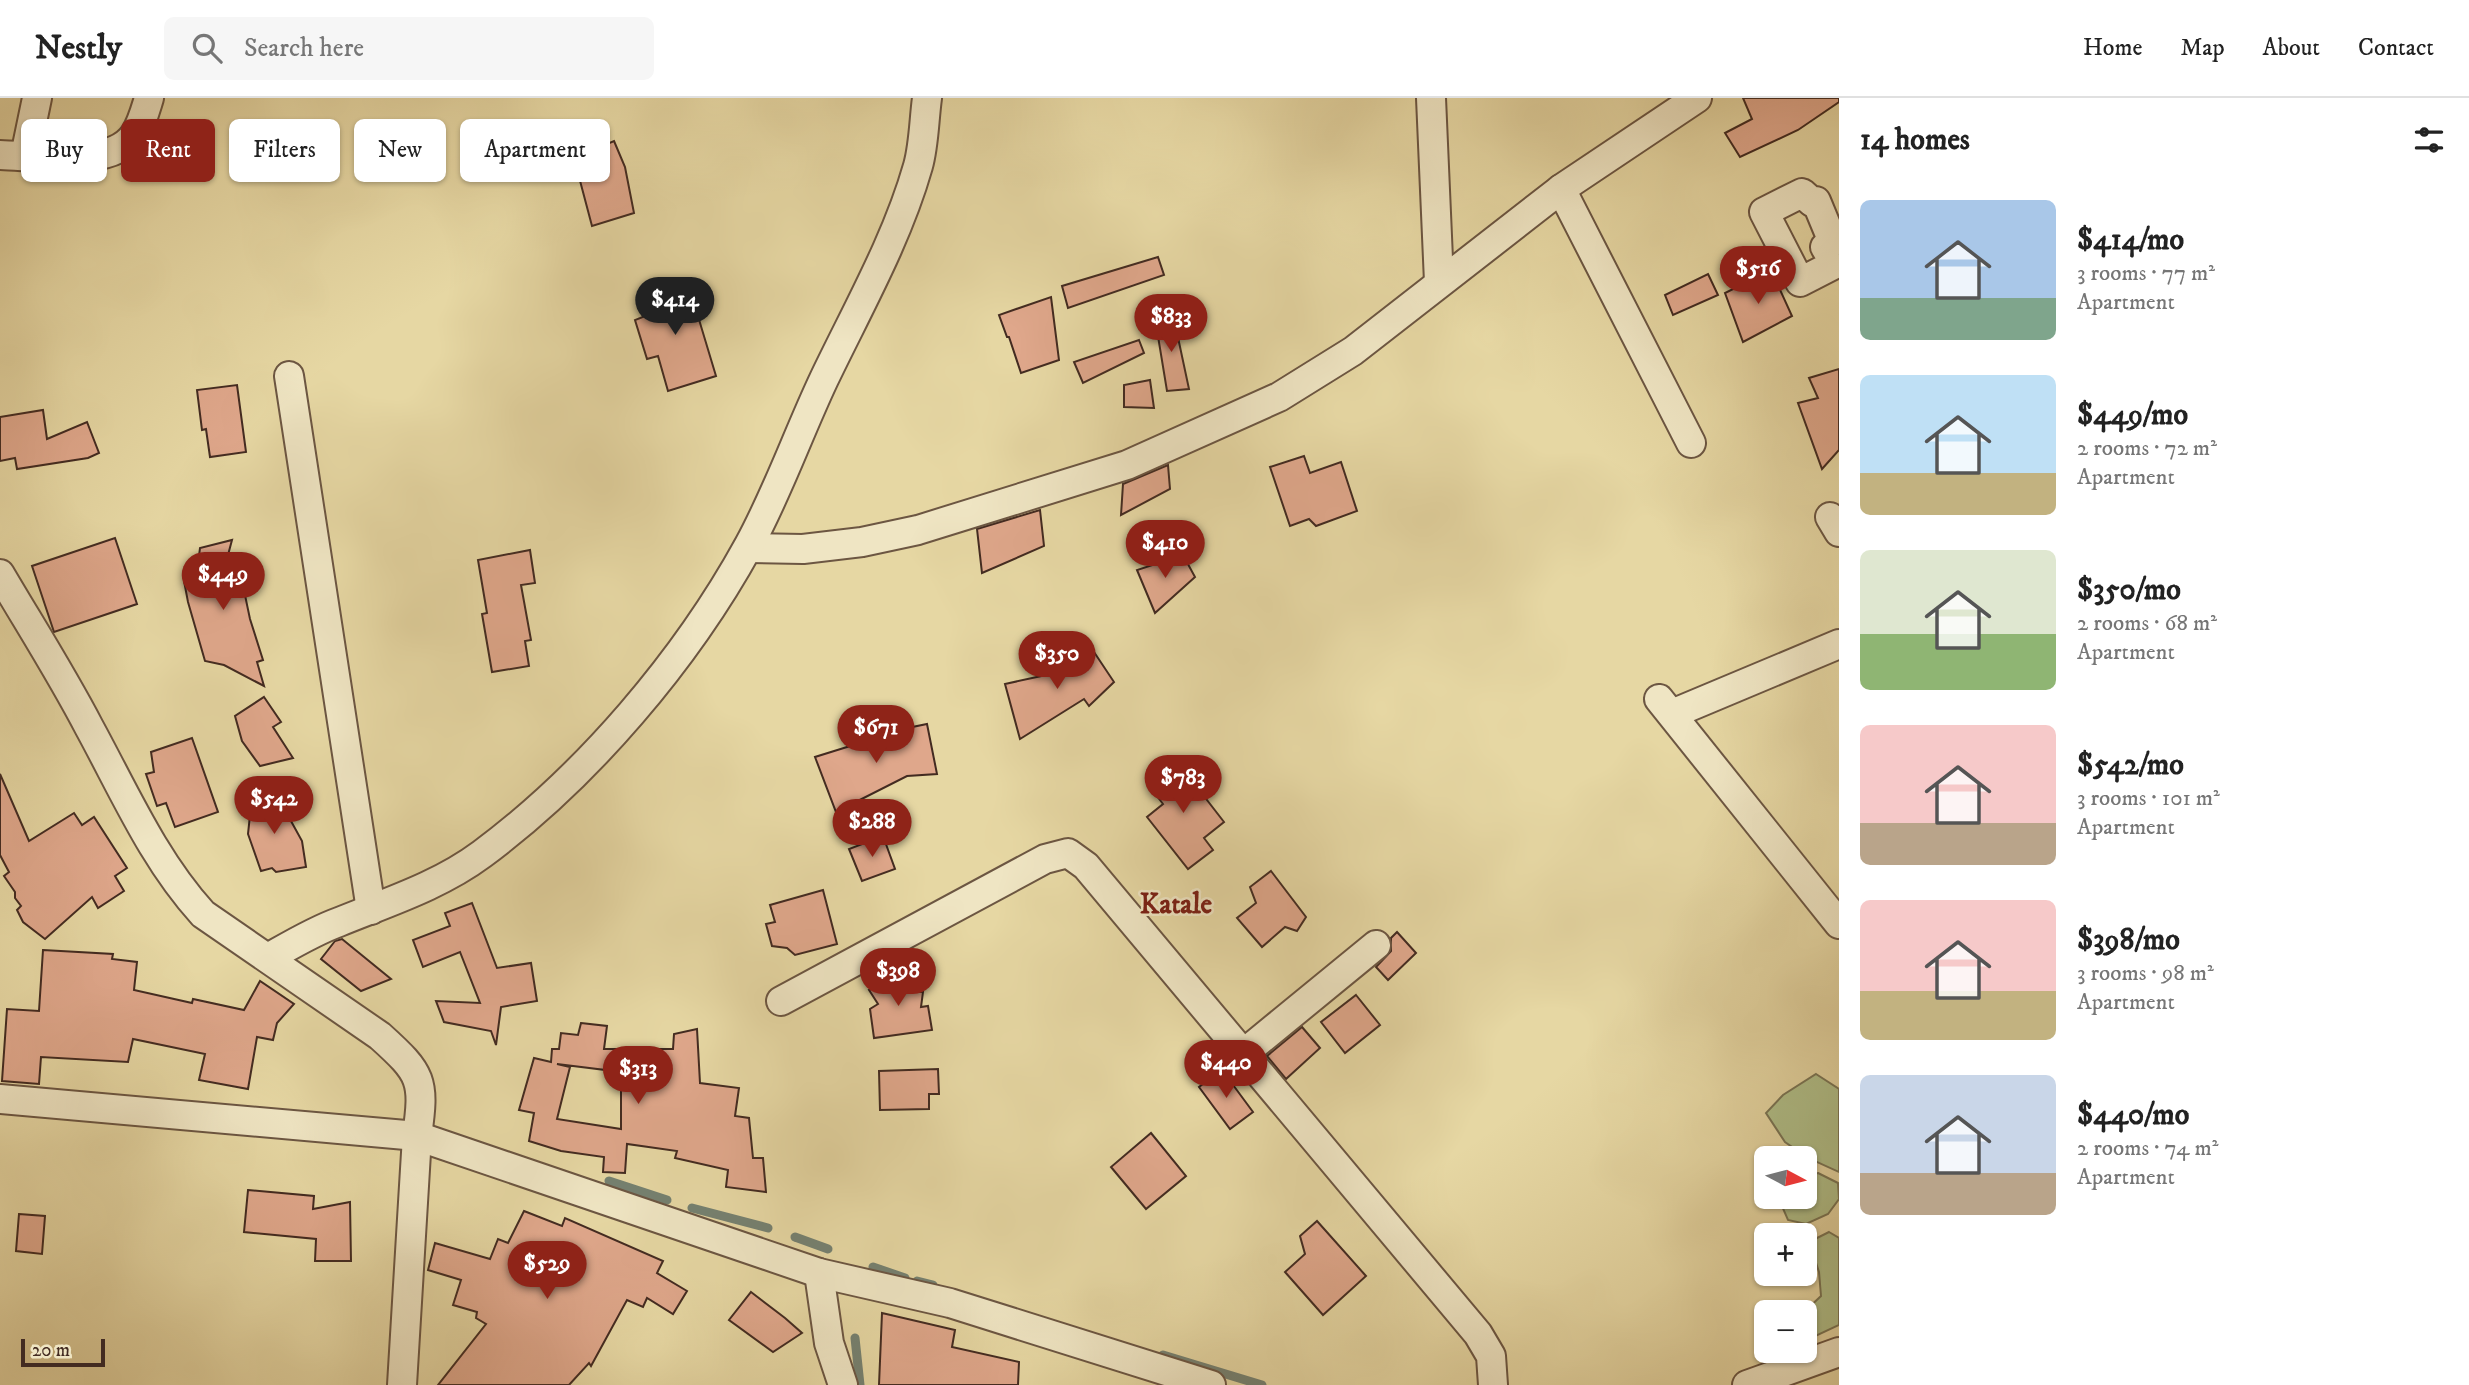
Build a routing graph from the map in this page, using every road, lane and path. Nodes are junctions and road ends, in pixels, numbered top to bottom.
1 (37, 98) edge
2 (149, 98) edge
3 (927, 98) edge
4 (1431, 98) edge
5 (1697, 98) edge
6 (13, 155) edge
7 (1561, 189) junction
8 (1439, 282) junction
9 (289, 376) dead end
10 (1691, 443) dead end
11 (748, 548) junction
12 (0, 574) edge
13 (1839, 643) edge
14 (371, 910) junction
15 (1839, 924) edge
16 (1376, 944) dead end
17 (268, 958) junction
18 (780, 1001) dead end
19 (1243, 1054) junction
20 (0, 1099) edge
21 (417, 1136) junction
22 (819, 1273) junction
23 (1839, 1352) edge
24 (402, 1385) edge
25 (843, 1385) edge
26 (1211, 1385) edge
27 (1493, 1385) edge
28 (1747, 1385) edge

1 - 6 street
2 - 6 street
3 - 11 street
4 - 8 street
5 - 7 street
7 - 8 street
7 - 10 street
8 - 11 street
9 - 14 street
11 - 14 street
12 - 17 street
13 - 15 street
14 - 17 street
16 - 19 street
17 - 21 street
18 - 19 street
19 - 27 street
20 - 21 street
21 - 22 street
21 - 24 street
22 - 25 street
22 - 26 street
23 - 28 street

